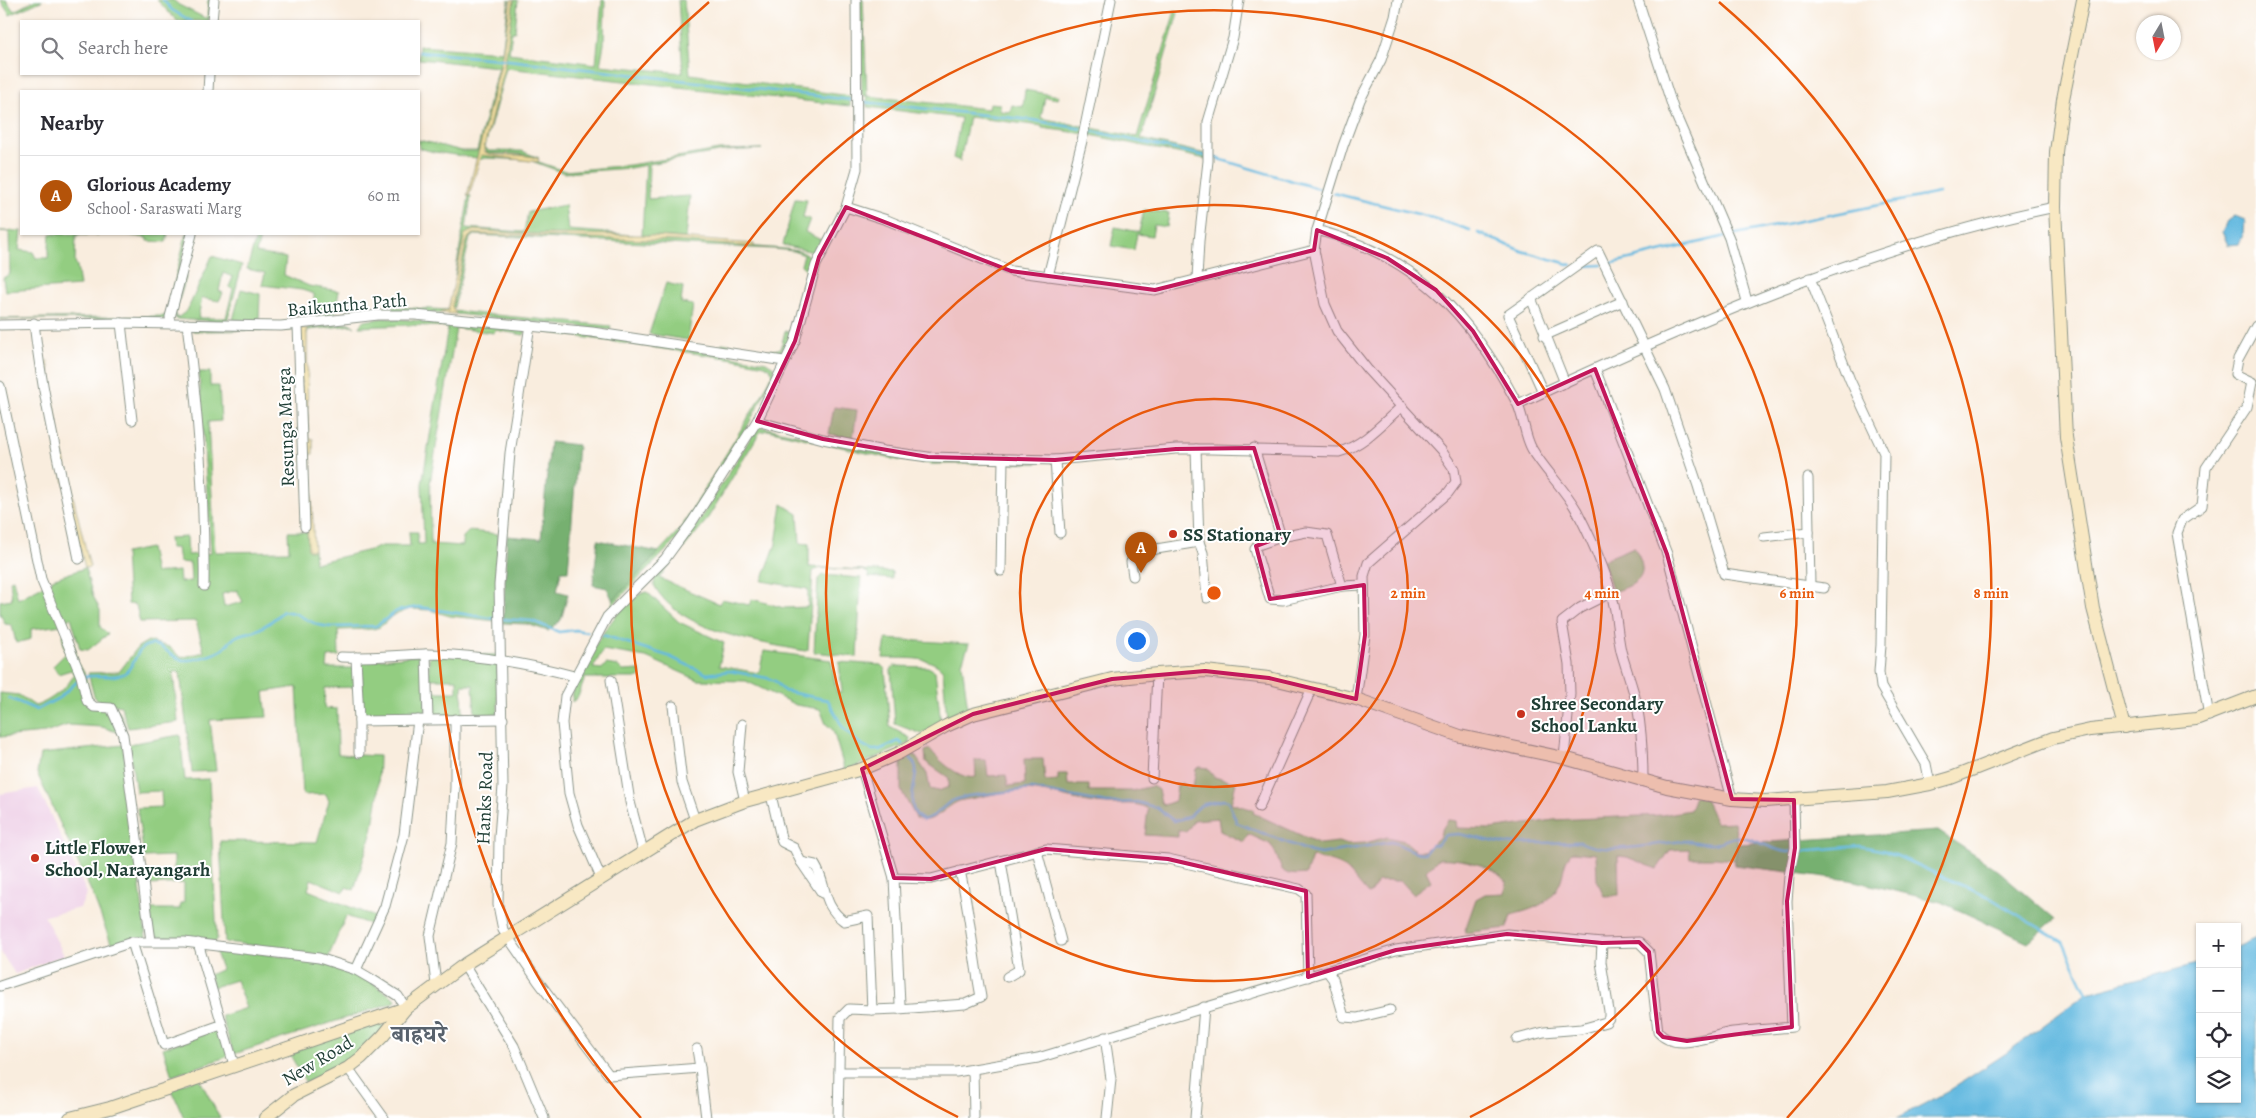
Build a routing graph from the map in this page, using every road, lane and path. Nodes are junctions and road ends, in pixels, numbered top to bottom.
1 (214, 0) edge
2 (856, 0) edge
3 (1111, 0) edge
4 (1239, 0) edge
5 (1398, 0) edge
6 (1638, 0) edge
7 (2083, 0) edge
8 (212, 20) edge
9 (209, 75) edge
10 (208, 90) edge
11 (846, 207) junction
12 (2055, 207) junction
13 (1317, 230) junction
14 (192, 235) edge
15 (1314, 250) junction
16 (1048, 276) junction
17 (1810, 278) junction
18 (1197, 279) junction
19 (1531, 298) junction
20 (1623, 301) junction
21 (1747, 301) junction
22 (34, 323) junction
23 (121, 323) junction
24 (170, 324) junction
25 (187, 324) junction
26 (0, 325) edge
27 (298, 325) junction
28 (530, 325) junction
29 (2256, 326) edge
30 (1544, 336) junction
31 (1645, 345) junction
32 (784, 361) junction
33 (1595, 369) junction
34 (1564, 383) junction
35 (0, 386) edge
36 (1543, 392) junction
37 (1518, 404) junction
38 (1402, 406) junction
39 (132, 420) dead end
40 (756, 421) junction
41 (1254, 448) junction
42 (1196, 449) junction
43 (1003, 460) junction
44 (1055, 460) junction
45 (1808, 478) dead end
46 (305, 528) dead end
47 (1809, 532) junction
48 (1060, 533) dead end
49 (1281, 537) junction
50 (1764, 537) dead end
51 (1199, 542) junction
52 (79, 559) dead end
53 (1001, 571) dead end
54 (1133, 576) dead end
55 (1364, 585) junction
56 (204, 586) dead end
57 (1342, 586) junction
58 (1810, 586) junction
59 (1824, 588) dead end
60 (1610, 593) junction
61 (1207, 598) dead end
62 (426, 654) junction
63 (341, 657) dead end
64 (356, 657) junction
65 (500, 659) junction
66 (1157, 674) junction
67 (574, 676) junction
68 (610, 680) dead end
69 (1312, 688) junction
70 (2256, 696) edge
71 (1356, 699) junction
72 (673, 706) dead end
73 (2209, 716) junction
74 (455, 718) junction
75 (428, 719) junction
76 (503, 719) junction
77 (418, 720) junction
78 (360, 721) junction
79 (742, 724) dead end
80 (2124, 727) junction
81 (359, 753) dead end
82 (1564, 758) junction
83 (862, 769) junction
84 (1152, 778) dead end
85 (1642, 781) junction
86 (1930, 784) junction
87 (772, 795) junction
88 (1732, 799) junction
89 (1794, 800) junction
90 (745, 801) junction
91 (1259, 806) dead end
92 (695, 820) junction
93 (1037, 851) junction
94 (643, 852) junction
95 (1001, 861) junction
96 (960, 871) junction
97 (602, 878) junction
98 (894, 878) junction
99 (508, 937) junction
100 (151, 941) junction
101 (1061, 941) dead end
102 (132, 942) junction
103 (198, 942) junction
104 (1602, 943) junction
105 (464, 965) junction
106 (356, 970) junction
107 (1327, 970) junction
108 (1308, 976) junction
109 (1007, 977) dead end
110 (436, 984) junction
111 (0, 986) edge
112 (1204, 1007) junction
113 (406, 1008) junction
114 (898, 1009) junction
115 (872, 1010) junction
116 (1390, 1010) dead end
117 (221, 1025) junction
118 (1105, 1037) junction
119 (1517, 1039) dead end
120 (698, 1048) dead end
121 (234, 1065) junction
122 (348, 1068) junction
123 (700, 1068) junction
124 (973, 1069) junction
125 (839, 1072) junction
126 (112, 1113) edge
127 (70, 1118) edge
128 (265, 1118) edge
129 (384, 1118) edge
130 (544, 1118) edge
131 (706, 1118) edge
132 (838, 1118) edge
133 (974, 1118) edge
134 (1107, 1118) edge
135 (1194, 1118) edge

1 - 8 street
2 - 11 street
3 - 16 street
4 - 18 street
5 - 13 street
6 - 21 street
7 - 12 street
9 - 10 street
11 - 16 street
11 - 32 street
12 - 17 street
12 - 80 street
13 - 15 street
13 - 37 street
14 - 24 street
15 - 18 street
15 - 38 street
16 - 18 street
17 - 21 street
17 - 86 street
19 - 20 street
19 - 30 street
19 - 36 street
20 - 30 street
20 - 31 street
21 - 31 street
22 - 23 street, Baikuntha Path
22 - 26 street, Baikuntha Path
22 - 52 street
23 - 24 street, Baikuntha Path
23 - 39 street
24 - 25 street, Baikuntha Path
25 - 27 street, Baikuntha Path
25 - 56 street
27 - 28 street, Baikuntha Path
27 - 46 street, Resunga Marga
28 - 32 street, Baikuntha Path
28 - 65 street, Hanks Road
29 - 73 street
30 - 34 street
31 - 33 street
31 - 58 street
32 - 40 street
33 - 34 street
33 - 88 street
34 - 36 street
35 - 100 street
36 - 37 street
37 - 60 street
38 - 41 street
38 - 55 street
40 - 43 street
40 - 67 street
41 - 42 street
41 - 49 street
42 - 44 street
42 - 51 street
43 - 44 street
43 - 53 street
44 - 48 street
45 - 47 street
47 - 50 street
47 - 58 street
49 - 57 street
49 - 57 street
51 - 54 street
51 - 61 street
55 - 57 street
55 - 71 street
58 - 59 street
60 - 82 street
60 - 85 street
62 - 64 street
62 - 65 street
62 - 75 street
63 - 64 street
64 - 78 street
65 - 67 street
65 - 76 street, Hanks Road
66 - 69 street
66 - 83 street
66 - 84 street
67 - 97 street
68 - 94 street
69 - 71 street
69 - 91 street
70 - 73 street
71 - 82 street
72 - 92 street
73 - 80 street
74 - 75 street
74 - 76 street
74 - 110 street
75 - 77 street
76 - 99 street, Hanks Road
77 - 78 street
77 - 106 street
78 - 81 street
79 - 90 street
80 - 86 street
82 - 85 street
83 - 87 street
83 - 98 street
85 - 88 street
86 - 89 street
87 - 90 street
87 - 115 street
88 - 89 street
89 - 104 street
90 - 92 street
92 - 94 street
93 - 95 street
93 - 101 street
93 - 108 street
94 - 97 street
95 - 96 street
95 - 109 street
96 - 98 street
96 - 114 street
97 - 99 street
98 - 114 street
99 - 105 street
99 - 123 street, Hanks Road
100 - 102 street
100 - 103 street
102 - 111 street
102 - 117 street
103 - 106 street
103 - 117 street
104 - 107 street
104 - 119 street
105 - 110 street
105 - 130 street
106 - 113 street
107 - 108 street
107 - 116 street
108 - 112 street
110 - 113 street
112 - 118 street
112 - 135 street
113 - 121 street
113 - 122 street, New Road
114 - 115 street
115 - 125 street
117 - 121 street
118 - 124 street
118 - 134 street
120 - 123 street
121 - 126 street
122 - 128 street, New Road
122 - 129 street
123 - 131 street
124 - 125 street
124 - 133 street
125 - 132 street
126 - 127 street

